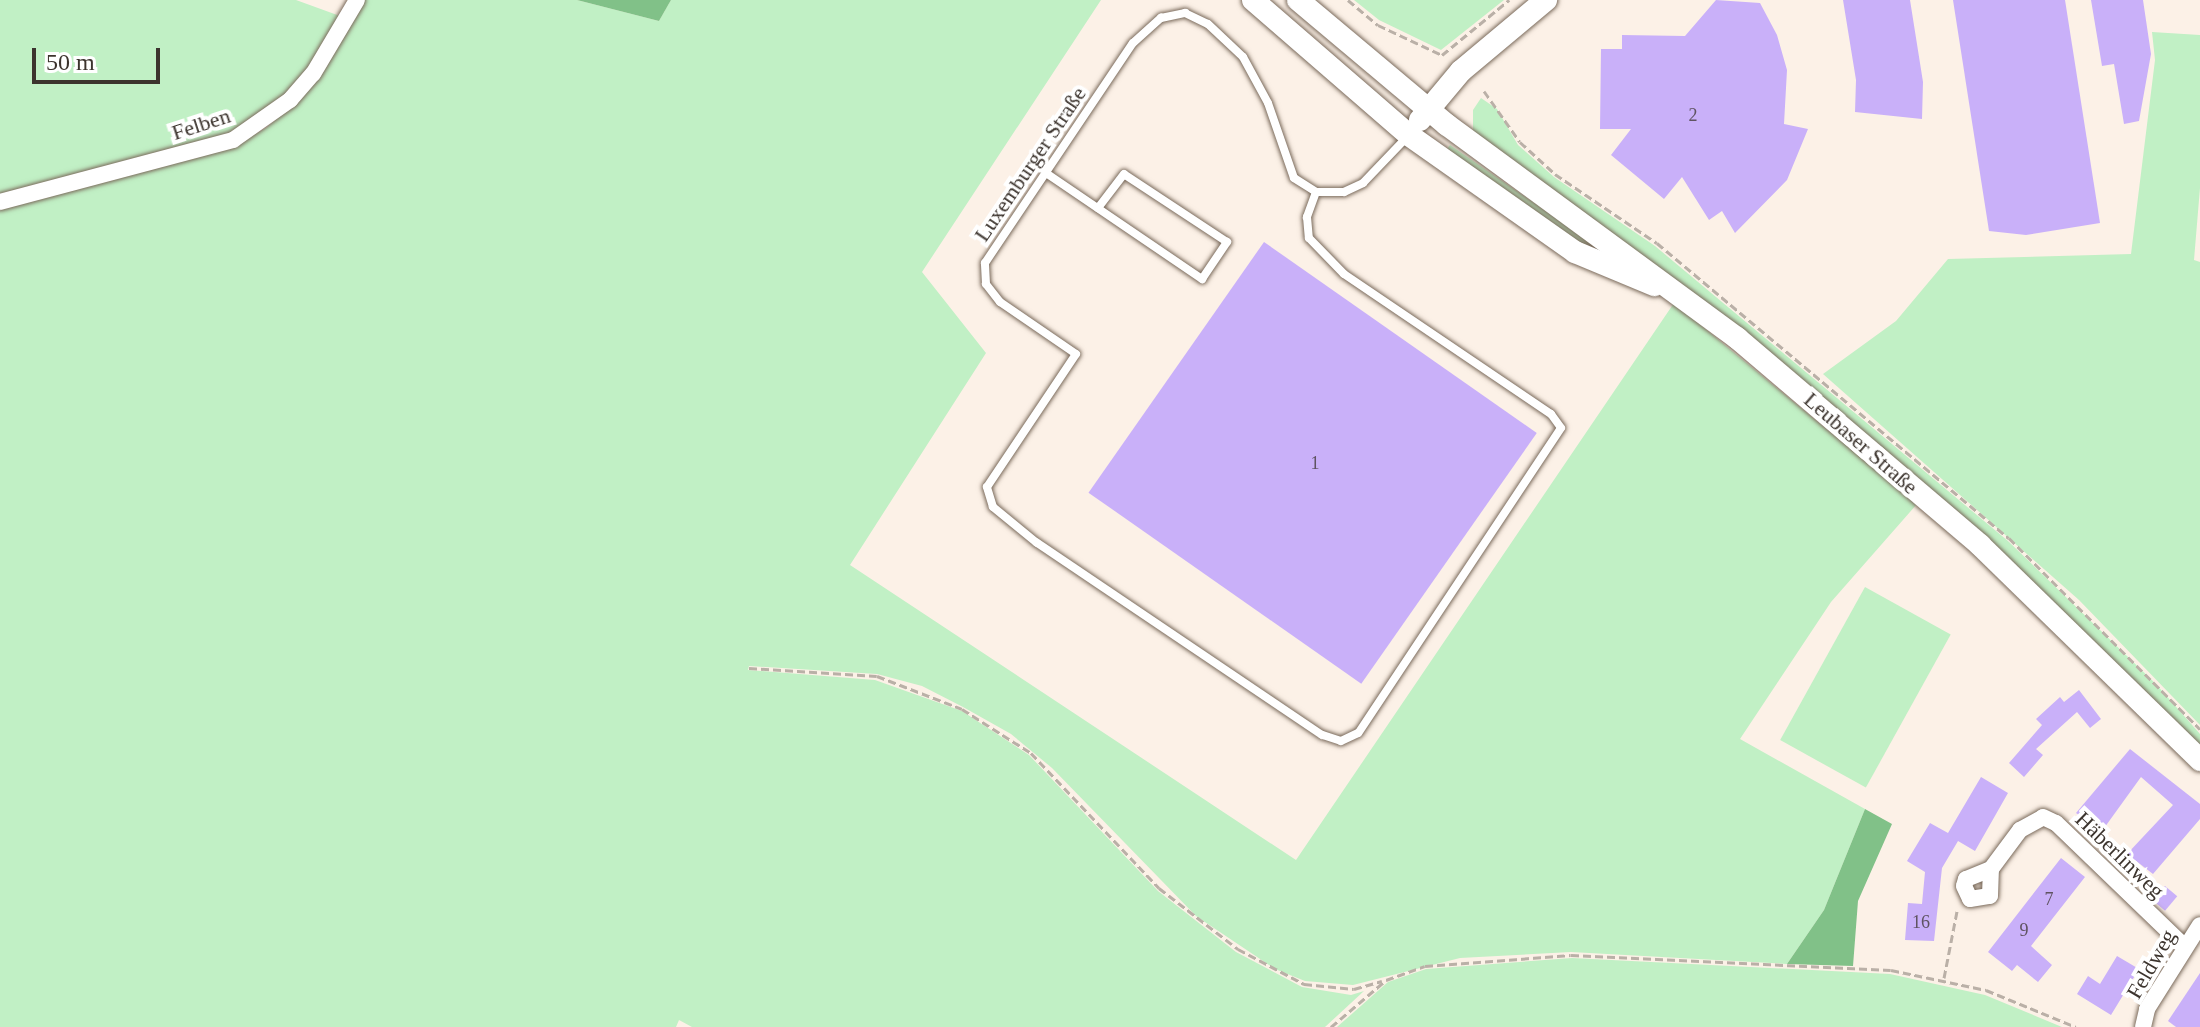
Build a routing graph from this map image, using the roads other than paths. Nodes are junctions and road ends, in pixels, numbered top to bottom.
1 (357, 0) edge
2 (1253, 0) edge
3 (1298, 0) edge
4 (1546, 0) edge
5 (1429, 110) junction
6 (1409, 135) junction
7 (1046, 173) junction
8 (1316, 192) junction
9 (0, 202) edge
10 (1098, 208) junction
11 (1678, 293) junction
12 (2200, 760) edge
13 (1991, 869) junction
14 (2200, 925) edge
15 (2185, 947) junction
16 (2143, 1027) edge

1 - 9 street, Felben
2 - 6 main road
3 - 5 main road, Leubaser Straße
4 - 5 main road
5 - 6 main road
5 - 11 main road, Leubaser Straße
6 - 8 lane
6 - 11 main road
7 - 8 lane, Luxemburger Straße
7 - 8 lane, Luxemburger Straße
7 - 10 lane
10 - 10 lane
11 - 12 main road, Leubaser Straße
13 - 13 street, Häberlinweg
13 - 15 street, Häberlinweg
14 - 15 street, Feldweg
15 - 16 street, Feldweg

